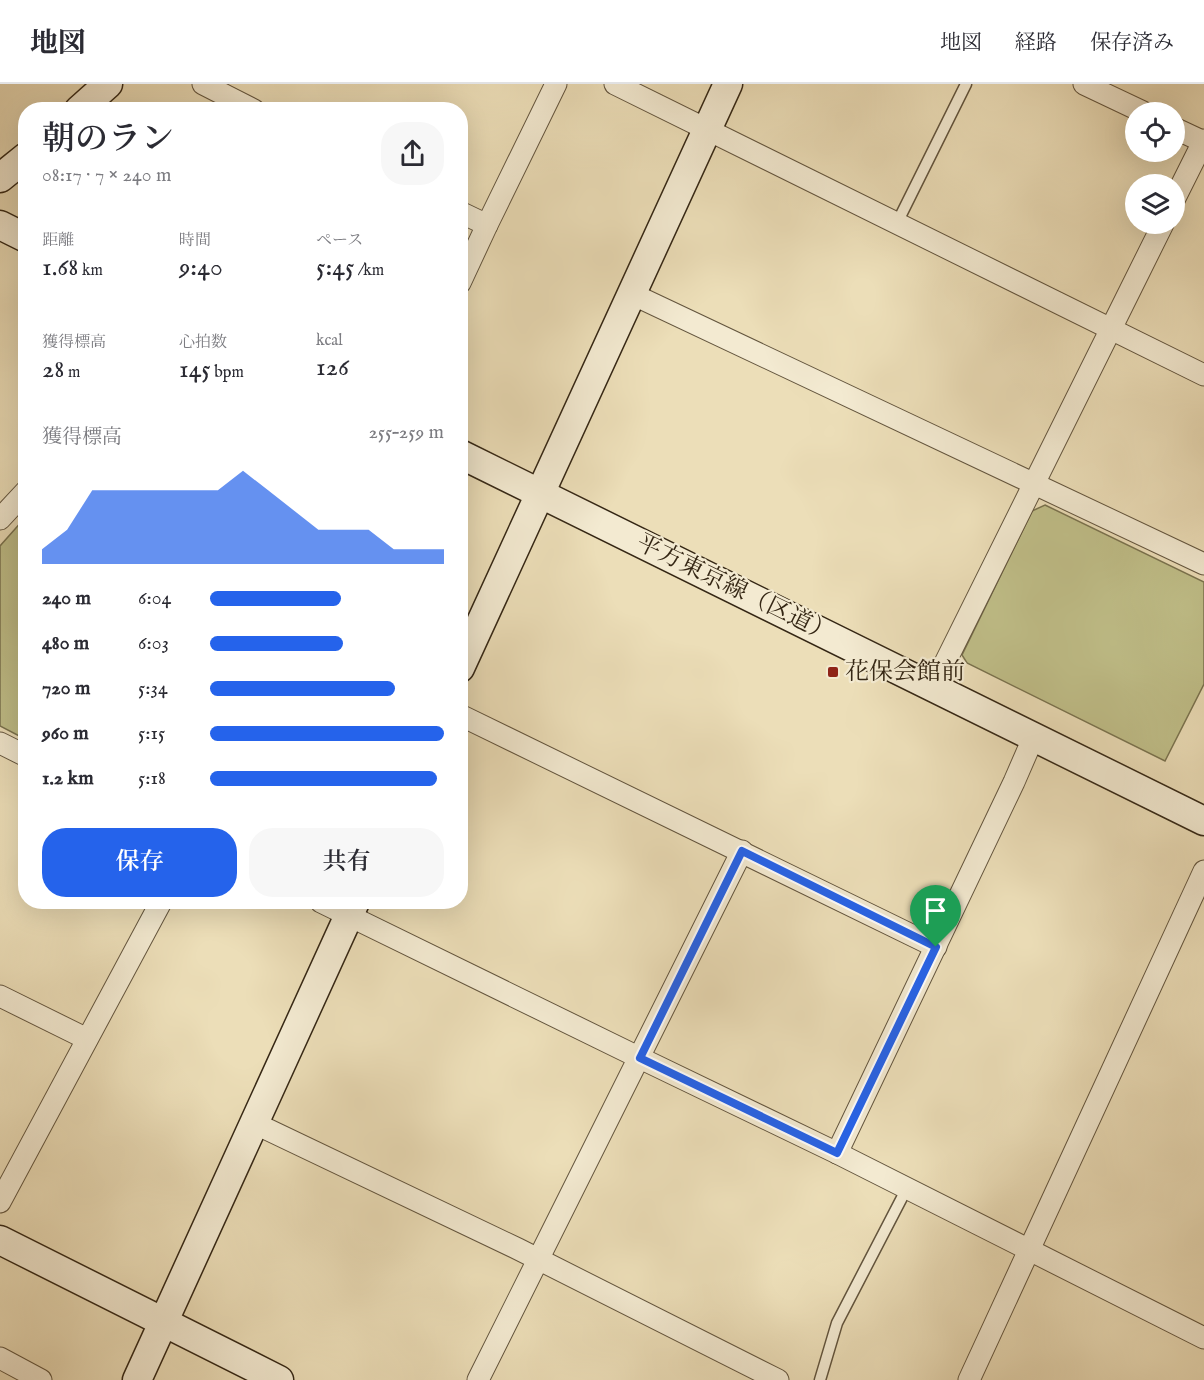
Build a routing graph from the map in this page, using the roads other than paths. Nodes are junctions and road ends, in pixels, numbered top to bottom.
1 (108, 84) edge
2 (203, 84) edge
3 (556, 84) edge
4 (615, 84) edge
5 (728, 84) edge
6 (966, 84) edge
7 (1084, 84) edge
8 (88, 102) edge
9 (238, 102) edge
10 (1125, 103) edge
11 (707, 129) junction
12 (1185, 133) edge
13 (1204, 141) edge
14 (18, 163) edge
15 (0, 178) edge
16 (1185, 178) edge
17 (468, 216) edge
18 (897, 223) junction
19 (0, 225) edge
20 (487, 225) junction
21 (18, 234) edge
22 (1158, 234) edge
23 (468, 266) edge
24 (632, 294) junction
25 (1110, 329) junction
26 (1204, 375) edge
27 (468, 458) edge
28 (1034, 483) junction
29 (541, 494) junction
30 (18, 502) edge
31 (0, 519) edge
32 (1204, 564) edge
33 (468, 651) edge
34 (933, 687) junction
35 (468, 719) edge
36 (1034, 736) junction
37 (0, 743) edge
38 (18, 752) edge
39 (1204, 821) edge
40 (742, 851) junction
41 (1204, 871) edge
42 (157, 909) edge
43 (352, 909) edge
44 (354, 909) edge
45 (936, 947) junction
46 (0, 996) edge
47 (87, 1039) junction
48 (640, 1058) junction
49 (254, 1123) junction
50 (837, 1153) junction
51 (907, 1188) junction
52 (0, 1202) edge
53 (0, 1240) edge
54 (1029, 1250) junction
55 (537, 1259) junction
56 (164, 1322) junction
57 (1204, 1338) edge
58 (0, 1358) edge
59 (41, 1380) edge
60 (137, 1380) edge
61 (279, 1380) edge
62 (478, 1380) edge
63 (778, 1380) edge
64 (820, 1380) edge
65 (969, 1380) edge

1 - 8 street
2 - 9 street
3 - 20 street
4 - 11 street
5 - 11 street
6 - 18 lane
7 - 10 street
11 - 18 street
11 - 24 street
12 - 13 street
13 - 16 street
14 - 15 street
17 - 20 street
18 - 25 street
19 - 21 street
20 - 23 street
22 - 25 street
24 - 28 street
24 - 29 street
25 - 26 street
25 - 28 street
27 - 29 street, 平方東京線（区道）
28 - 32 street
28 - 34 street
29 - 33 street
29 - 34 street, 平方東京線（区道）
30 - 31 street
34 - 36 street, 平方東京線（区道）
35 - 40 street
36 - 39 street, 平方東京線（区道）
36 - 45 street
37 - 38 street
40 - 45 street
40 - 48 street
41 - 54 street
42 - 47 street
43 - 49 street
44 - 48 street
45 - 50 street
46 - 47 street
47 - 52 street
48 - 50 street
48 - 55 street
49 - 55 street
49 - 56 street
50 - 51 street
51 - 54 street
51 - 64 lane
53 - 56 street
54 - 57 street
54 - 65 street
55 - 62 street
55 - 63 street
56 - 60 street
56 - 61 street
58 - 59 street

